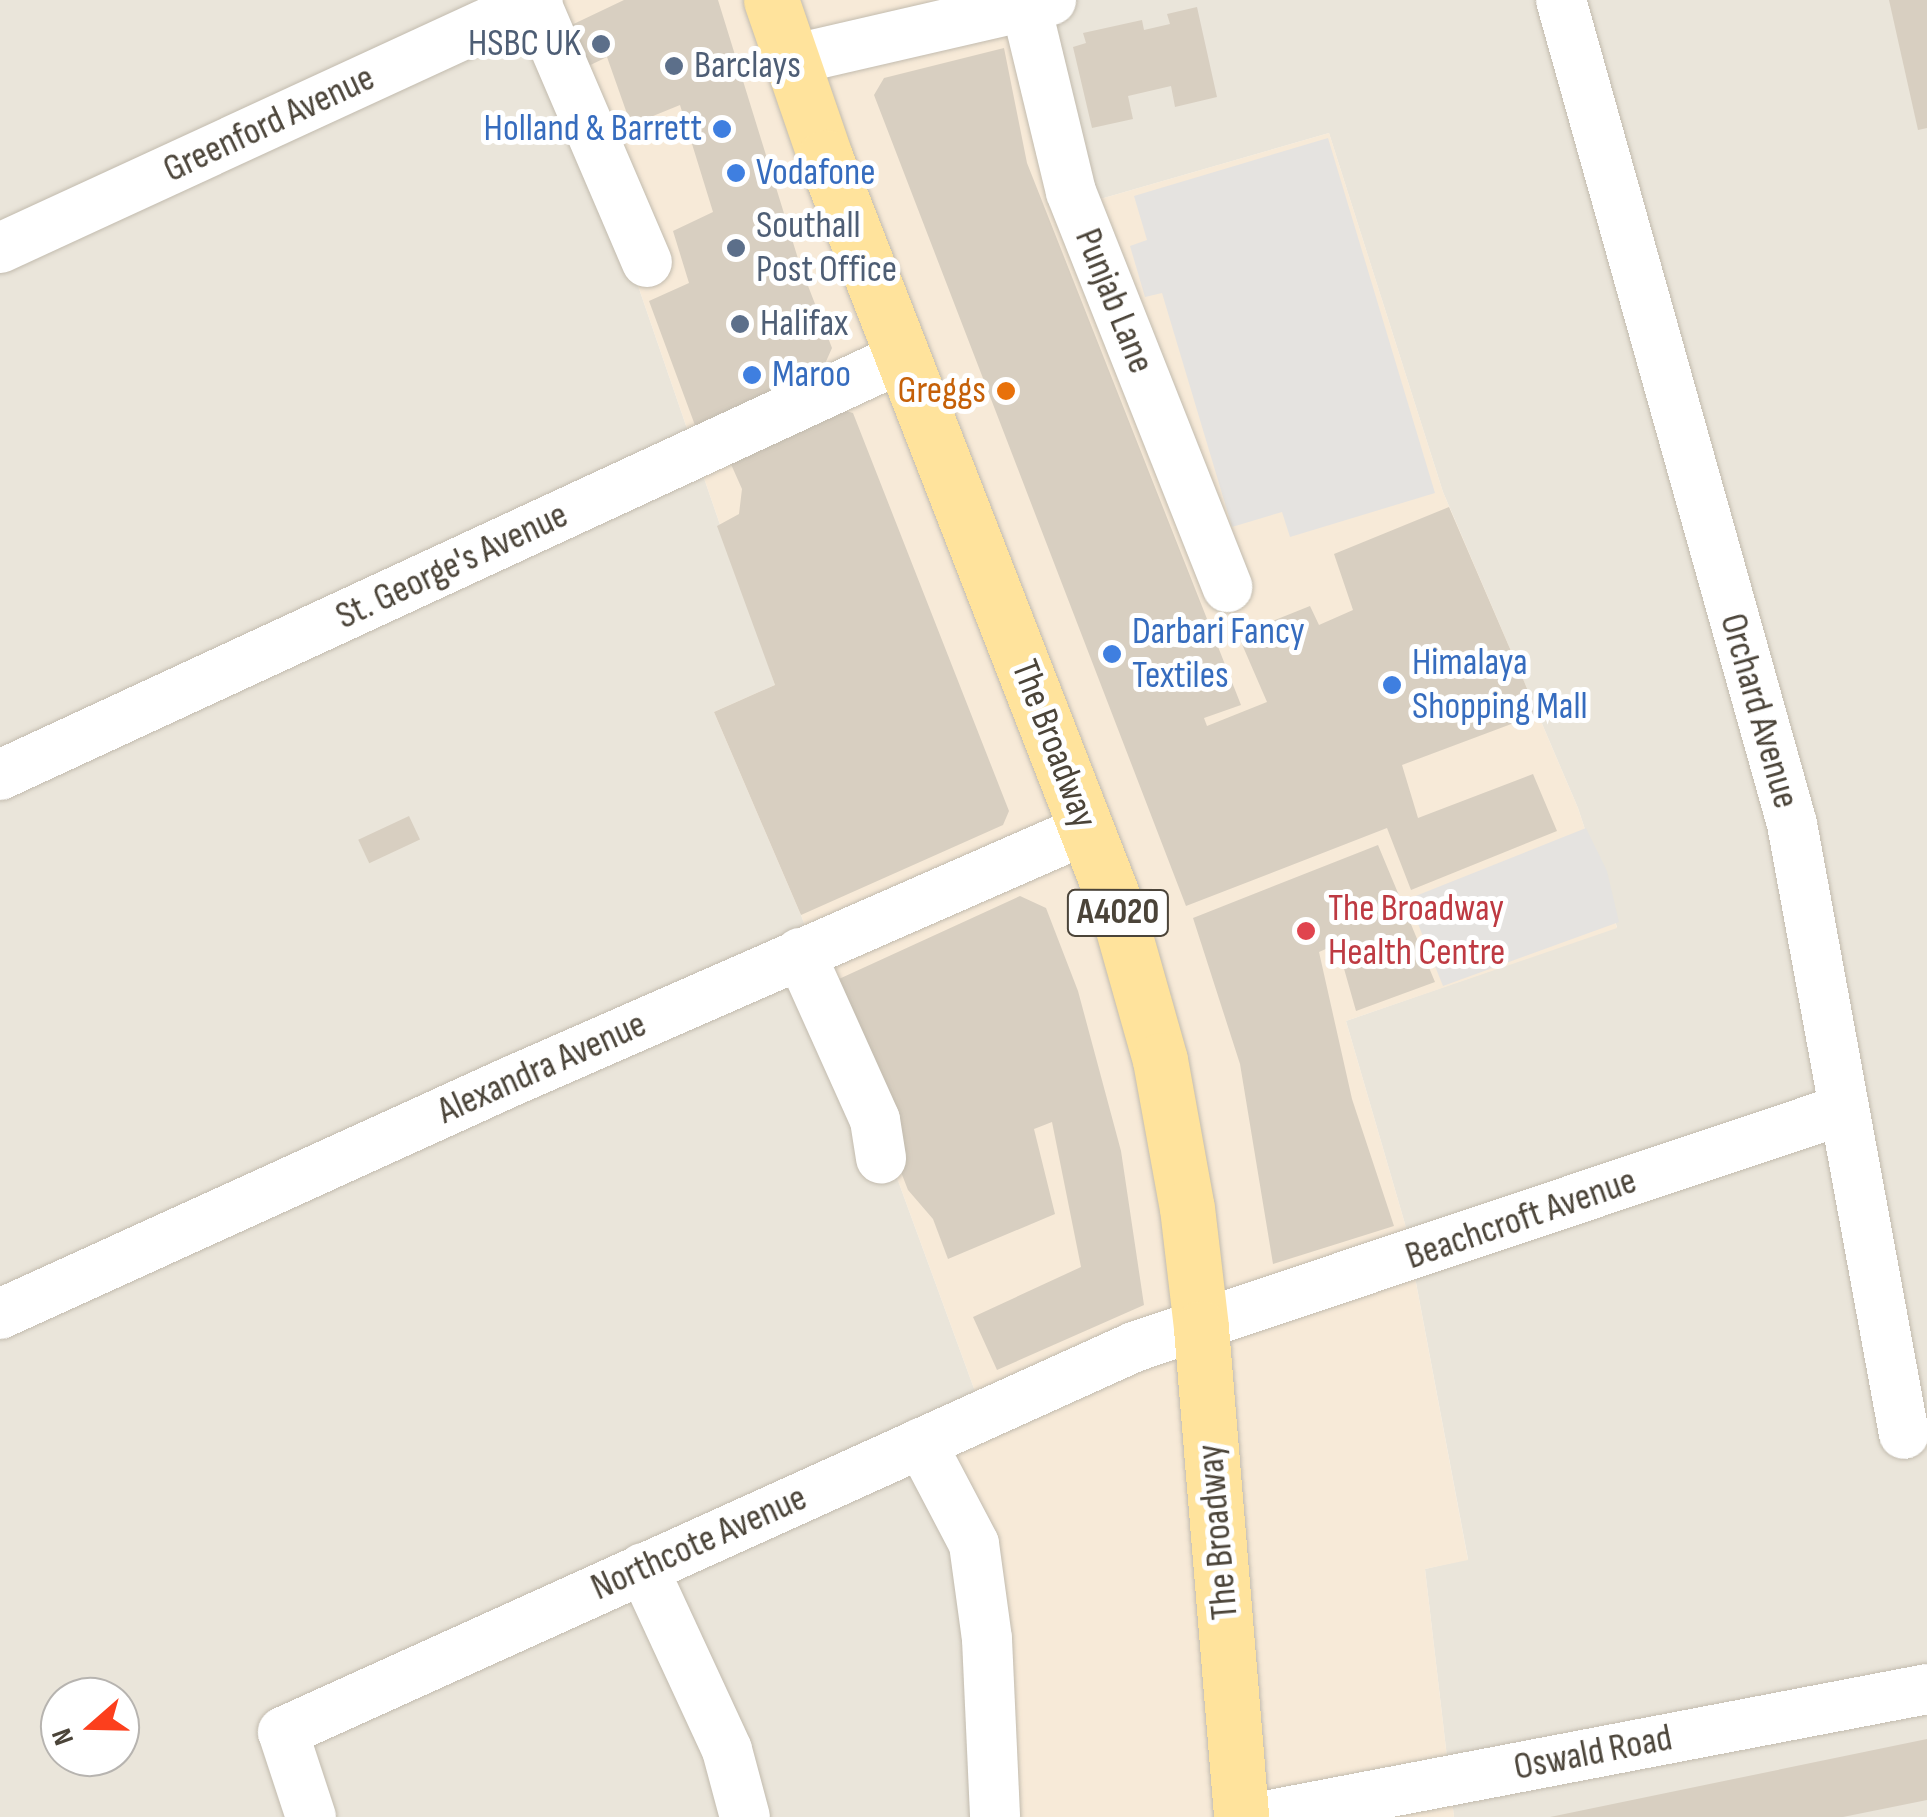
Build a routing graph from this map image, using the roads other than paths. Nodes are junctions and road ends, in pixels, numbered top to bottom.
1 (771, 0) edge
2 (1560, 0) edge
3 (537, 1) edge
4 (1039, 3) edge
5 (791, 60) junction
6 (0, 248) edge
7 (647, 262) dead end
8 (904, 356) junction
9 (1227, 588) dead end
10 (0, 775) edge
11 (1087, 829) junction
12 (800, 952) junction
13 (1842, 1110) junction
14 (881, 1159) dead end
15 (0, 1314) edge
16 (1201, 1328) junction
17 (1904, 1434) dead end
18 (921, 1442) junction
19 (643, 1568) junction
20 (1927, 1689) edge
21 (311, 1817) edge
22 (745, 1817) edge
23 (995, 1817) edge
24 (1241, 1817) edge
25 (1260, 1817) edge

1 - 5 main road, The Broadway / A4020
2 - 13 street, Orchard Avenue
3 - 6 street, Greenford Avenue
3 - 7 street
4 - 5 street
4 - 9 street, Punjab Lane
5 - 8 main road, The Broadway / A4020
8 - 10 street, St. George's Avenue
8 - 11 main road, The Broadway / A4020
11 - 12 street, Alexandra Avenue
11 - 16 main road, The Broadway / A4020
12 - 14 street
12 - 15 street, Alexandra Avenue
13 - 16 street, Beachcroft Avenue
13 - 17 street, Orchard Avenue
16 - 18 street, Northcote Avenue
16 - 24 main road, The Broadway / A4020
18 - 19 street, Northcote Avenue
18 - 23 street
19 - 21 street, Northcote Avenue
19 - 22 street
20 - 25 street, Oswald Road

